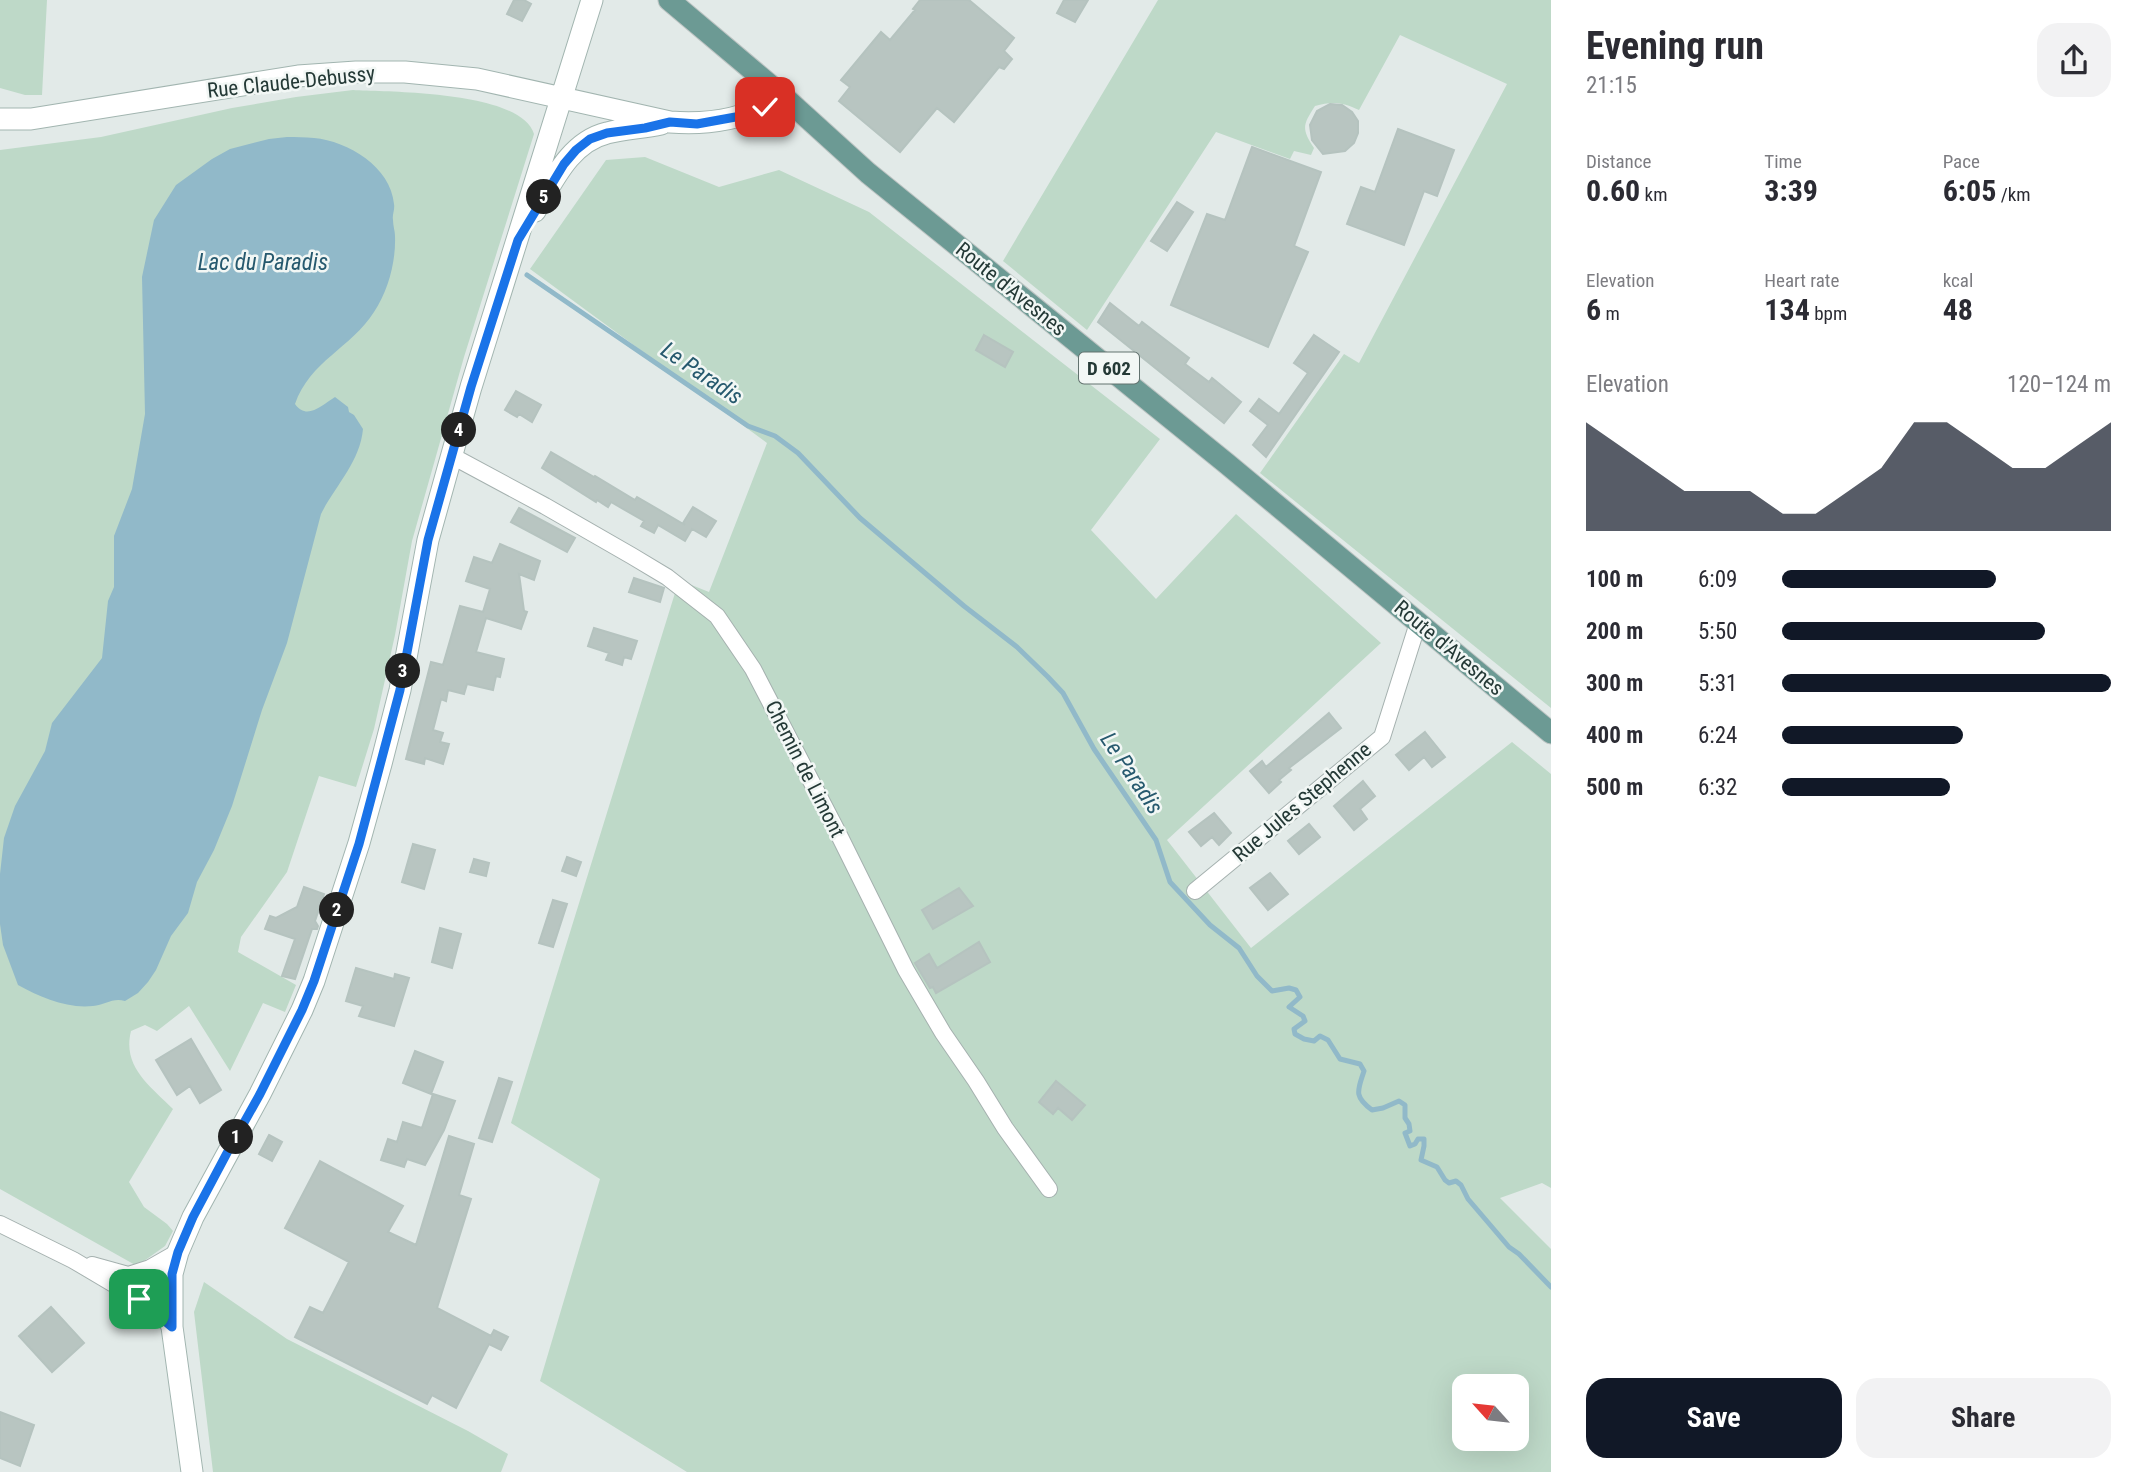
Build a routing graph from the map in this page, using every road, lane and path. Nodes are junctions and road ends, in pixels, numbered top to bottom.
1 (592, 0) edge
2 (669, 0) edge
3 (782, 95) junction
4 (562, 97) junction
5 (0, 119) edge
6 (670, 122) junction
7 (518, 240) junction
8 (452, 456) junction
9 (1418, 623) junction
10 (1551, 733) edge
11 (1195, 891) dead end
12 (1049, 1189) dead end
13 (0, 1224) edge
14 (178, 1252) junction
15 (73, 1260) junction
16 (128, 1275) junction
17 (172, 1292) junction
18 (172, 1327) junction
19 (192, 1472) edge

1 - 4 main road
2 - 3 main road, Route d'Avesnes / D 602
3 - 6 main road, Rue Claude-Debussy
3 - 9 main road, Route d'Avesnes / D 602
4 - 5 main road, Rue Claude-Debussy
4 - 6 main road, Rue Claude-Debussy
4 - 7 main road
6 - 7 main road
7 - 8 main road
8 - 12 street, Chemin de Limont
8 - 14 main road
9 - 10 main road, Route d'Avesnes / D 602
9 - 11 street, Rue Jules Stephenne
13 - 15 street
14 - 16 street
14 - 17 main road
15 - 16 street
15 - 18 street
16 - 17 street
17 - 18 main road
18 - 19 main road

